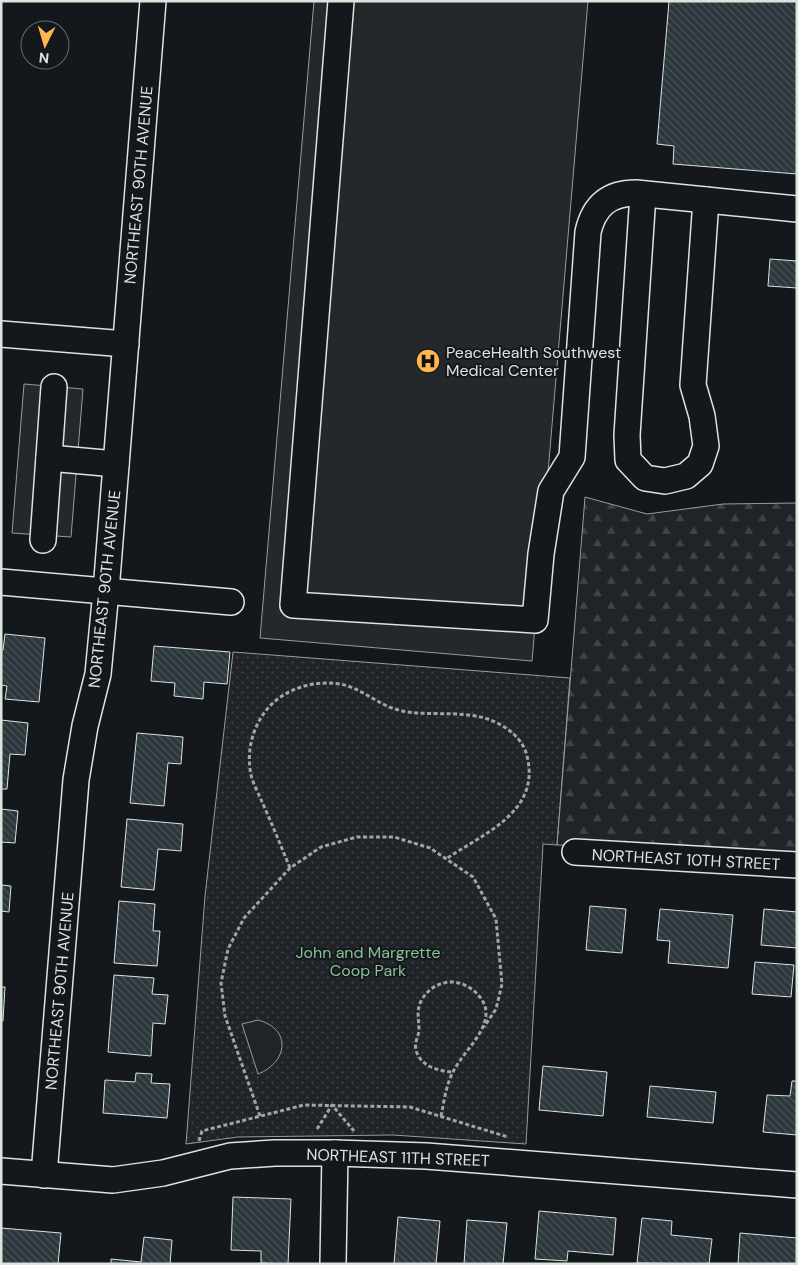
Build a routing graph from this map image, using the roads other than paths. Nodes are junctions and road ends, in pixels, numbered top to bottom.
1 (153, 1) edge
2 (341, 1) edge
3 (643, 194) junction
4 (706, 200) junction
5 (797, 209) edge
6 (1, 334) edge
7 (126, 344) junction
8 (54, 387) dead end
9 (49, 458) junction
10 (116, 464) junction
11 (43, 540) dead end
12 (1, 582) edge
13 (106, 591) junction
14 (231, 602) dead end
15 (575, 852) dead end
16 (797, 865) edge
17 (335, 1153) junction
18 (1, 1171) edge
19 (44, 1174) junction
20 (797, 1185) edge
21 (333, 1264) edge

1 - 7 street, NORTHEAST 90TH AVENUE
2 - 3 street
3 - 4 street
3 - 4 street
4 - 5 street
6 - 7 street
7 - 10 street, NORTHEAST 90TH AVENUE
8 - 9 street
9 - 10 street
9 - 11 street
10 - 13 street, NORTHEAST 90TH AVENUE
12 - 13 street
13 - 14 street
13 - 19 street, NORTHEAST 90TH AVENUE
15 - 16 street, NORTHEAST 10TH STREET
17 - 19 street, NORTHEAST 11TH STREET
17 - 20 street, NORTHEAST 11TH STREET
17 - 21 street
18 - 19 street, NORTHEAST 11TH STREET

